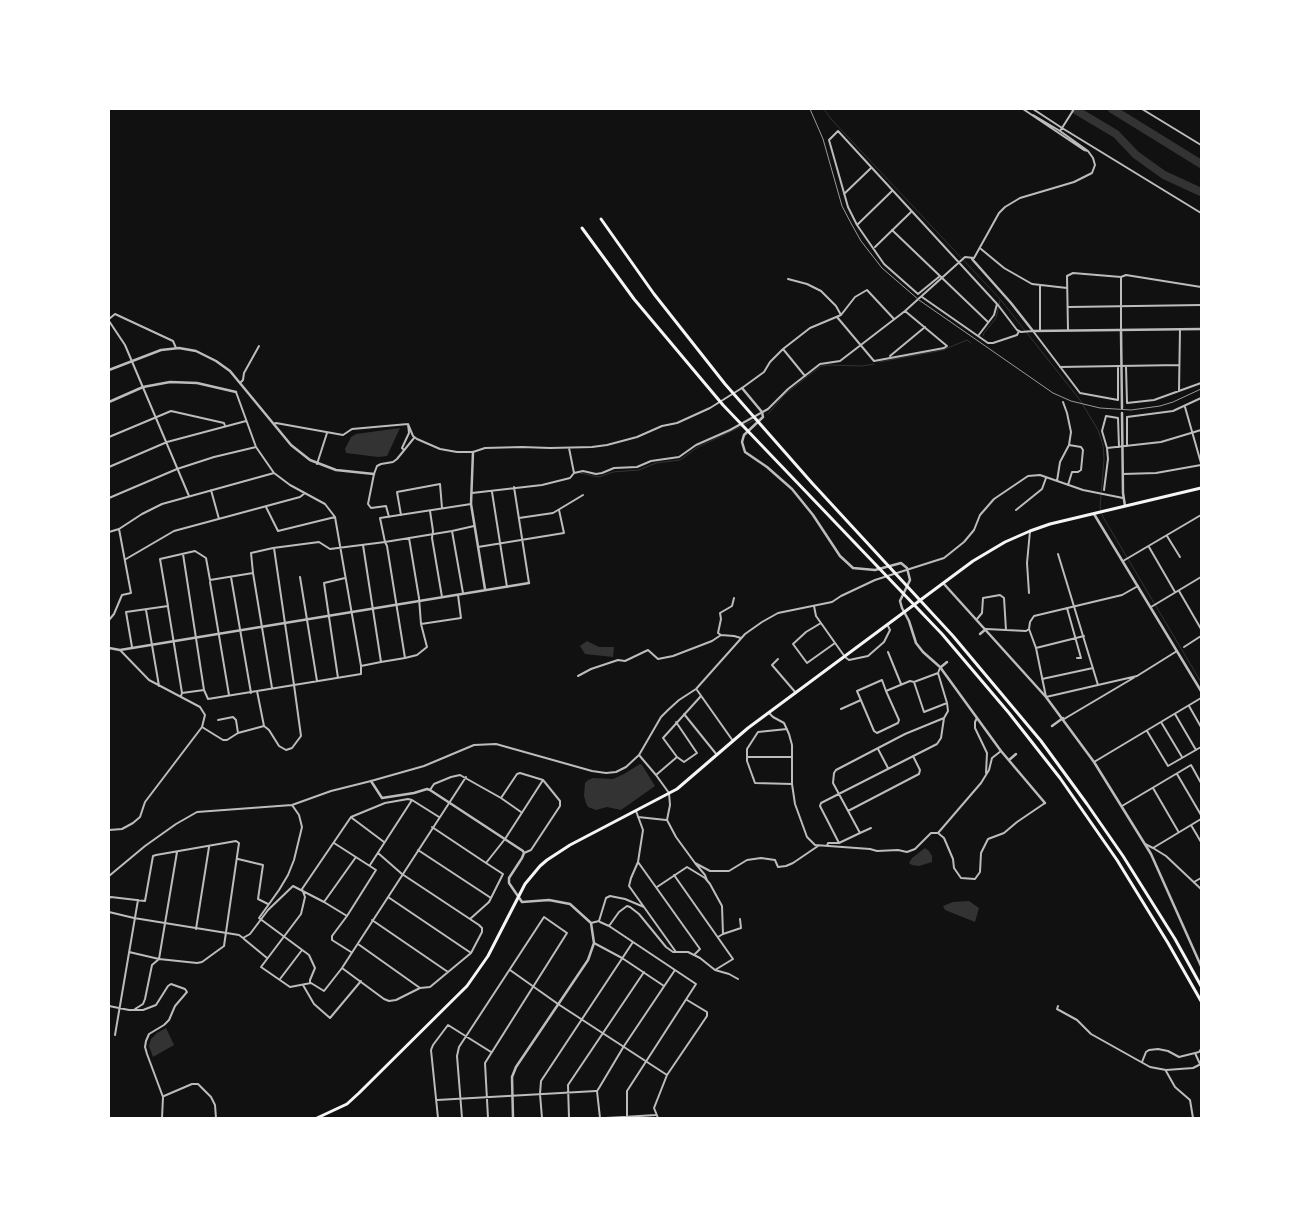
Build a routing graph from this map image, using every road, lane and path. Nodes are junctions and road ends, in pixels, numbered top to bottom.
1 (1023, 109) edge
2 (1033, 109) edge
3 (1074, 109) edge
4 (1142, 109) edge
5 (1033, 115) junction
6 (1061, 129) junction
7 (1201, 145) edge
8 (1088, 151) junction
9 (871, 168) junction
10 (892, 191) junction
11 (843, 194) junction
12 (911, 212) junction
13 (1201, 212) edge
14 (601, 219) dead end
15 (857, 225) junction
16 (582, 228) dead end
17 (892, 230) junction
18 (874, 247) junction
19 (980, 248) junction
20 (972, 259) junction
21 (960, 262) junction
22 (940, 276) junction
23 (1121, 276) junction
24 (788, 279) dead end
25 (942, 279) junction
26 (1040, 285) junction
27 (1201, 287) edge
28 (1067, 288) junction
29 (922, 297) junction
30 (997, 304) junction
31 (1201, 305) edge
32 (1121, 306) junction
33 (1068, 307) junction
34 (905, 311) junction
35 (841, 315) junction
36 (837, 317) junction
37 (894, 319) junction
38 (109, 320) edge
39 (988, 322) junction
40 (924, 328) junction
41 (1201, 328) edge
42 (1180, 329) junction
43 (1121, 330) junction
44 (1019, 331) junction
45 (1031, 331) junction
46 (1068, 331) junction
47 (1040, 332) junction
48 (978, 336) junction
49 (259, 346) dead end
50 (860, 346) junction
51 (176, 348) junction
52 (783, 349) junction
53 (890, 358) junction
54 (131, 361) junction
55 (1179, 365) junction
56 (1120, 366) junction
57 (1126, 366) junction
58 (1060, 367) junction
59 (109, 370) edge
60 (805, 376) junction
61 (240, 383) junction
62 (1201, 383) edge
63 (143, 388) junction
64 (742, 388) junction
65 (1179, 391) junction
66 (236, 392) joint
67 (1201, 398) edge
68 (109, 402) edge
69 (1063, 402) dead end
70 (1185, 407) junction
71 (1122, 408) dead end
72 (762, 412) junction
73 (1122, 414) dead end
74 (156, 417) junction
75 (246, 421) junction
76 (273, 424) junction
77 (408, 424) junction
78 (225, 426) junction
79 (1201, 430) edge
80 (327, 433) junction
81 (1192, 433) junction
82 (109, 436) edge
83 (414, 438) junction
84 (166, 442) junction
85 (1069, 445) junction
86 (1127, 446) junction
87 (256, 447) junction
88 (1121, 447) junction
89 (569, 448) junction
90 (1107, 448) junction
91 (403, 449) junction
92 (473, 452) junction
93 (316, 464) junction
94 (1201, 464) edge
95 (109, 467) edge
96 (177, 469) junction
97 (274, 473) junction
98 (574, 473) junction
99 (374, 474) junction
100 (1123, 474) junction
101 (1046, 478) junction
102 (1057, 481) junction
103 (1068, 485) junction
104 (514, 488) junction
105 (1201, 488) edge
106 (211, 490) junction
107 (1104, 490) dead end
108 (492, 492) junction
109 (304, 493) junction
110 (472, 494) junction
111 (583, 495) dead end
112 (189, 496) junction
113 (109, 498) edge
114 (1123, 498) junction
115 (472, 504) junction
116 (265, 506) junction
117 (1125, 506) junction
118 (442, 508) junction
119 (559, 510) junction
120 (1016, 510) dead end
121 (430, 511) junction
122 (1094, 514) junction
123 (401, 515) junction
124 (1200, 516) edge
125 (334, 517) junction
126 (388, 517) junction
127 (519, 518) junction
128 (219, 519) junction
129 (1201, 520) edge
130 (474, 526) junction
131 (119, 528) junction
132 (452, 530) junction
133 (1030, 531) junction
134 (109, 532) edge
135 (432, 535) junction
136 (1167, 536) junction
137 (409, 538) junction
138 (522, 539) junction
139 (385, 542) junction
140 (501, 543) junction
141 (363, 545) junction
142 (478, 547) junction
143 (1149, 547) junction
144 (273, 548) junction
145 (341, 549) junction
146 (183, 554) junction
147 (1058, 554) dead end
148 (1180, 557) dead end
149 (126, 559) junction
150 (1124, 560) junction
151 (908, 570) junction
152 (254, 573) junction
153 (231, 577) junction
154 (300, 577) dead end
155 (1201, 577) edge
156 (345, 578) junction
157 (210, 580) junction
158 (529, 583) joint
159 (944, 584) junction
160 (1138, 586) junction
161 (507, 587) junction
162 (485, 590) junction
163 (1177, 592) junction
164 (463, 593) junction
165 (1029, 593) dead end
166 (458, 594) junction
167 (442, 597) junction
168 (734, 598) dead end
169 (418, 601) junction
170 (396, 605) junction
171 (168, 606) junction
172 (814, 606) junction
173 (1074, 606) junction
174 (1152, 606) junction
175 (145, 608) junction
176 (374, 608) junction
177 (1067, 608) junction
178 (352, 612) junction
179 (905, 613) junction
180 (328, 616) junction
181 (307, 619) junction
182 (976, 619) junction
183 (109, 620) edge
184 (284, 623) junction
185 (821, 623) junction
186 (421, 624) junction
187 (262, 626) junction
188 (888, 626) junction
189 (1201, 628) edge
190 (986, 629) junction
191 (1029, 629) junction
192 (240, 630) junction
193 (1006, 630) junction
194 (218, 633) junction
195 (980, 634) dead end
196 (720, 635) junction
197 (1084, 636) junction
198 (1201, 636) edge
199 (196, 637) junction
200 (741, 638) junction
201 (1076, 638) junction
202 (174, 640) junction
203 (835, 642) junction
204 (152, 644) junction
205 (132, 647) junction
206 (1184, 647) dead end
207 (109, 648) edge
208 (1036, 648) junction
209 (120, 650) junction
210 (1178, 651) junction
211 (888, 652) dead end
212 (845, 657) junction
213 (405, 658) junction
214 (1078, 658) dead end
215 (778, 659) dead end
216 (382, 662) junction
217 (947, 662) dead end
218 (361, 666) junction
219 (940, 667) junction
220 (1093, 668) junction
221 (938, 673) junction
222 (578, 676) dead end
223 (1137, 676) junction
224 (338, 678) junction
225 (1042, 679) junction
226 (317, 681) junction
227 (914, 682) junction
228 (901, 684) junction
229 (294, 685) junction
230 (1098, 685) junction
231 (159, 686) junction
232 (272, 688) junction
233 (696, 689) junction
234 (204, 690) junction
235 (886, 690) junction
236 (257, 691) junction
237 (1201, 691) edge
238 (251, 692) junction
239 (796, 692) junction
240 (182, 695) junction
241 (229, 695) junction
242 (701, 696) junction
243 (1046, 697) junction
244 (1201, 698) edge
245 (861, 700) junction
246 (947, 703) junction
247 (1189, 706) junction
248 (841, 709) dead end
249 (769, 713) junction
250 (684, 714) junction
251 (1175, 714) junction
252 (944, 718) junction
253 (977, 718) junction
254 (1063, 718) junction
255 (218, 720) dead end
256 (676, 722) junction
257 (1162, 722) junction
258 (264, 726) junction
259 (1052, 726) dead end
260 (202, 727) junction
261 (1201, 727) edge
262 (788, 729) junction
263 (1147, 731) junction
264 (238, 733) junction
265 (733, 741) junction
266 (1201, 747) edge
267 (878, 749) junction
268 (1196, 750) junction
269 (1001, 751) junction
270 (717, 754) junction
271 (1016, 754) dead end
272 (638, 755) junction
273 (913, 756) junction
274 (677, 757) junction
275 (747, 757) junction
276 (792, 757) junction
277 (1182, 758) junction
278 (1009, 760) junction
279 (1094, 762) junction
280 (888, 768) junction
281 (656, 774) junction
282 (986, 774) junction
283 (1176, 774) junction
284 (466, 777) junction
285 (543, 780) junction
286 (371, 781) junction
287 (1201, 782) edge
288 (792, 784) junction
289 (1153, 788) junction
290 (430, 790) junction
291 (669, 793) junction
292 (839, 793) junction
293 (501, 798) junction
294 (412, 800) junction
295 (450, 802) junction
296 (1045, 803) joint
297 (292, 804) junction
298 (1121, 807) junction
299 (636, 811) junction
300 (848, 811) junction
301 (521, 812) junction
302 (351, 817) junction
303 (439, 817) junction
304 (638, 817) junction
305 (1201, 817) edge
306 (667, 820) junction
307 (1191, 825) junction
308 (432, 827) junction
309 (871, 828) dead end
310 (109, 830) edge
311 (1178, 832) junction
312 (860, 833) junction
313 (938, 833) junction
314 (505, 839) junction
315 (334, 842) junction
316 (384, 842) junction
317 (1201, 842) edge
318 (839, 843) junction
319 (1145, 844) junction
320 (209, 846) junction
321 (818, 846) junction
322 (827, 846) junction
323 (1153, 848) junction
324 (418, 850) junction
325 (177, 852) junction
326 (378, 853) junction
327 (524, 853) junction
328 (356, 857) junction
329 (237, 859) junction
330 (486, 862) junction
331 (638, 862) junction
332 (695, 863) junction
333 (370, 866) junction
334 (402, 874) junction
335 (109, 876) edge
336 (674, 876) junction
337 (1201, 878) edge
338 (707, 880) junction
339 (1194, 882) junction
340 (657, 887) junction
341 (302, 889) junction
342 (1201, 889) edge
343 (518, 896) junction
344 (388, 897) junction
345 (109, 898) edge
346 (491, 898) junction
347 (138, 900) junction
348 (324, 902) junction
349 (268, 904) junction
350 (644, 907) junction
351 (109, 912) edge
352 (347, 916) junction
353 (134, 918) junction
354 (470, 919) junction
355 (740, 919) dead end
356 (260, 920) junction
357 (372, 920) junction
358 (599, 921) junction
359 (590, 923) junction
360 (165, 924) junction
361 (609, 926) junction
362 (196, 929) junction
363 (226, 934) junction
364 (723, 934) junction
365 (284, 937) junction
366 (718, 937) junction
367 (243, 938) junction
368 (633, 942) junction
369 (594, 943) junction
370 (358, 944) junction
371 (302, 950) junction
372 (129, 952) junction
373 (352, 952) junction
374 (676, 952) junction
375 (470, 953) junction
376 (694, 955) junction
377 (267, 958) junction
378 (622, 958) junction
379 (159, 959) junction
380 (1201, 966) edge
381 (342, 968) junction
382 (510, 970) junction
383 (675, 970) junction
384 (715, 970) junction
385 (448, 972) junction
386 (644, 972) junction
387 (280, 979) junction
388 (738, 979) dead end
389 (361, 981) junction
390 (311, 983) junction
391 (303, 985) junction
392 (534, 985) junction
393 (664, 986) junction
394 (1201, 986) edge
395 (420, 988) junction
396 (687, 1000) junction
397 (1201, 1002) edge
398 (558, 1004) junction
399 (109, 1006) edge
400 (1058, 1006) dead end
401 (120, 1008) junction
402 (134, 1010) junction
403 (581, 1018) junction
404 (602, 1032) junction
405 (115, 1035) dead end
406 (466, 1037) junction
407 (624, 1046) junction
408 (1201, 1049) edge
409 (491, 1052) junction
410 (1195, 1053) junction
411 (646, 1061) junction
412 (1142, 1062) junction
413 (1200, 1064) edge
414 (1166, 1070) junction
415 (667, 1075) junction
416 (598, 1091) junction
417 (568, 1092) junction
418 (540, 1094) junction
419 (512, 1096) junction
420 (163, 1097) junction
421 (487, 1097) junction
422 (460, 1099) junction
423 (437, 1100) junction
424 (656, 1115) junction
425 (627, 1116) junction
426 (162, 1118) edge
427 (216, 1118) edge
428 (317, 1118) edge
429 (438, 1118) edge
430 (462, 1118) edge
431 (488, 1118) edge
432 (513, 1118) edge
433 (542, 1118) edge
434 (569, 1118) edge
435 (600, 1118) edge
436 (606, 1118) edge
437 (658, 1118) edge
438 (1193, 1118) edge

1 - 5 street
2 - 6 street
3 - 6 street
4 - 7 street
5 - 6 street
5 - 8 street
6 - 8 street
6 - 13 street
8 - 19 street
9 - 10 street
9 - 11 street
9 - 11 street
10 - 12 street
10 - 15 street
11 - 15 street
12 - 17 street
12 - 21 street
14 - 394 highway
15 - 18 street
16 - 397 highway
17 - 18 street
17 - 22 street
18 - 22 street
19 - 20 street
19 - 26 street
20 - 21 street
20 - 45 street
21 - 25 street
21 - 30 street
22 - 25 street
23 - 27 street
23 - 28 street
23 - 32 street
24 - 35 street
25 - 29 street
25 - 39 street
26 - 28 street
26 - 47 street
28 - 33 street
29 - 34 street
29 - 48 street
30 - 39 street
30 - 44 street
31 - 32 street
32 - 33 street
32 - 43 street
33 - 46 street
34 - 37 street
34 - 40 street
35 - 36 street
35 - 37 street
36 - 50 street
36 - 52 street
37 - 50 street
38 - 51 street
38 - 54 street
39 - 48 street
40 - 53 street
40 - 53 street
41 - 42 street
42 - 43 street
42 - 55 street
43 - 46 street
43 - 56 street
44 - 45 street
44 - 48 street
45 - 47 street
45 - 58 street
46 - 47 street
49 - 61 street
50 - 53 street
50 - 60 street
51 - 54 street
51 - 61 street
52 - 60 street
52 - 64 street
54 - 59 street
54 - 63 street
55 - 57 street
55 - 65 street
56 - 57 street
56 - 58 street
56 - 58 street
56 - 71 street
57 - 65 street
60 - 72 street
61 - 76 street
62 - 65 street
63 - 66 street
63 - 68 street
63 - 74 street
64 - 72 street
64 - 89 street
66 - 75 street
67 - 70 street
69 - 85 street
70 - 81 street
70 - 86 street
72 - 98 street
72 - 151 street
73 - 88 street
74 - 78 street
74 - 82 street
74 - 84 street
75 - 78 street
75 - 87 street
76 - 80 street
76 - 93 street
77 - 80 street
77 - 83 street
77 - 91 street
78 - 84 street
79 - 81 street
80 - 93 street
81 - 86 street
81 - 94 street
83 - 91 street
83 - 92 street
84 - 95 street
84 - 96 street
85 - 102 street
85 - 103 street
86 - 88 street
87 - 96 street
87 - 97 street
88 - 90 street
88 - 90 street
88 - 100 street
89 - 92 street
89 - 98 street
90 - 107 street
91 - 99 street
92 - 110 street
93 - 99 street
94 - 100 street
96 - 112 street
96 - 113 street
97 - 106 street
97 - 109 street
98 - 104 street
99 - 126 street
100 - 114 street
101 - 102 street
101 - 120 street
101 - 151 street
102 - 103 street
103 - 114 street
104 - 108 street
104 - 127 street
105 - 117 highway
106 - 112 street
106 - 128 street
108 - 110 street
108 - 140 street
109 - 116 street
109 - 125 street
110 - 115 street
111 - 119 street
112 - 131 street
114 - 117 street
115 - 118 street
115 - 130 street
116 - 125 street
116 - 128 street
117 - 122 highway
118 - 121 street
118 - 123 street
119 - 127 street
119 - 138 street
121 - 123 street
121 - 135 street
122 - 133 highway
122 - 150 street
123 - 126 street
124 - 129 street
124 - 136 street
125 - 145 street
126 - 139 street
127 - 138 street
128 - 149 street
130 - 132 street
130 - 142 street
131 - 134 street
131 - 149 street
132 - 135 street
132 - 164 street
133 - 159 highway
133 - 165 street
135 - 137 street
135 - 167 street
136 - 143 street
136 - 148 street
137 - 139 street
137 - 169 street
138 - 140 street
138 - 158 street
139 - 141 street
139 - 170 street
140 - 142 street
140 - 161 street
141 - 145 street
141 - 176 street
142 - 162 street
143 - 150 street
143 - 163 street
144 - 145 street
144 - 152 street
144 - 184 street
145 - 156 street
146 - 157 street
146 - 171 street
146 - 199 street
147 - 173 street
149 - 183 street
150 - 160 street
151 - 172 street
151 - 179 street
152 - 153 street
152 - 187 street
153 - 157 street
153 - 192 street
154 - 181 street
155 - 163 street
156 - 178 street
156 - 180 street
157 - 194 street
158 - 161 street
159 - 179 highway
159 - 182 street
160 - 173 street
160 - 174 street
161 - 162 street
162 - 164 street
163 - 174 street
163 - 189 street
164 - 166 street
166 - 167 street
166 - 186 street
167 - 169 street
168 - 196 street
169 - 170 street
169 - 186 street
170 - 176 street
170 - 213 street
171 - 175 street
171 - 202 street
172 - 185 street
172 - 200 street
173 - 177 street
173 - 197 street
174 - 210 street
175 - 204 street
175 - 205 street
176 - 178 street
176 - 216 street
177 - 191 street
177 - 201 street
178 - 180 street
178 - 218 street
179 - 188 highway
179 - 219 street
180 - 181 street
180 - 224 street
181 - 184 street
181 - 226 street
182 - 190 street
182 - 193 street
184 - 187 street
184 - 229 street
185 - 203 street
185 - 203 street
186 - 213 street
187 - 192 street
187 - 232 street
188 - 212 highway
188 - 212 street
190 - 193 street
190 - 195 street
190 - 243 street
191 - 193 street
191 - 208 street
192 - 194 street
192 - 238 street
194 - 199 street
194 - 241 street
196 - 200 street
196 - 222 street
197 - 201 street
197 - 220 street
198 - 206 street
199 - 202 street
199 - 234 street
200 - 233 street
201 - 208 street
201 - 214 street
202 - 204 street
202 - 240 street
203 - 212 street
204 - 205 street
204 - 231 street
205 - 209 street
207 - 209 street
208 - 225 street
209 - 231 street
210 - 223 street
210 - 237 street
211 - 228 street
212 - 239 highway
213 - 216 street
215 - 239 street
216 - 218 street
217 - 219 street
218 - 224 street
219 - 221 street
219 - 253 street
220 - 225 street
220 - 230 street
221 - 227 street
221 - 246 street
223 - 230 street
223 - 254 street
224 - 226 street
225 - 243 street
226 - 229 street
227 - 228 street
227 - 246 street
228 - 235 street
229 - 232 street
229 - 258 street
230 - 243 street
231 - 240 street
232 - 236 street
233 - 242 street
233 - 272 street
234 - 240 street
234 - 241 street
235 - 245 street
235 - 245 street
236 - 238 street
236 - 258 street
238 - 241 street
239 - 249 highway
240 - 260 street
242 - 250 street
242 - 265 street
243 - 254 street
244 - 247 street
245 - 248 street
246 - 252 street
247 - 251 street
247 - 261 street
249 - 262 street
249 - 265 highway
250 - 256 street
250 - 270 street
251 - 257 street
251 - 268 street
252 - 267 street
252 - 273 street
253 - 269 street
253 - 282 street
254 - 259 street
254 - 279 street
255 - 264 street
256 - 274 street
256 - 274 street
257 - 263 street
257 - 277 street
258 - 264 street
260 - 264 street
260 - 310 street
262 - 275 street
262 - 276 street
263 - 277 street
263 - 279 street
265 - 270 highway
266 - 268 street
267 - 280 street
267 - 292 street
268 - 277 street
269 - 278 street
269 - 282 street
270 - 291 highway
271 - 278 street
272 - 281 street
272 - 286 street
273 - 280 street
273 - 300 street
274 - 281 street
275 - 276 street
275 - 288 street
276 - 288 street
278 - 296 street
279 - 298 street
280 - 292 street
281 - 291 street
282 - 313 street
283 - 287 street
283 - 289 street
283 - 305 street
284 - 290 street
284 - 293 street
284 - 295 street
285 - 293 street
285 - 301 street
285 - 327 street
286 - 290 street
286 - 297 street
288 - 321 street
289 - 298 street
289 - 311 street
290 - 295 street
291 - 299 highway
291 - 306 street
292 - 300 street
292 - 318 street
293 - 301 street
294 - 302 street
294 - 303 street
294 - 316 street
295 - 303 street
295 - 314 street
296 - 313 street
297 - 335 street
297 - 349 street
298 - 319 street
299 - 304 street
299 - 343 highway
300 - 312 street
301 - 314 street
302 - 315 street
302 - 316 street
303 - 308 street
304 - 306 street
304 - 331 street
305 - 307 street
306 - 332 street
307 - 311 street
307 - 317 street
308 - 324 street
308 - 330 street
309 - 312 street
311 - 323 street
312 - 318 street
313 - 322 street
314 - 327 street
314 - 330 street
315 - 328 street
315 - 341 street
316 - 326 street
318 - 322 street
319 - 323 street
319 - 380 street
320 - 325 street
320 - 329 street
320 - 362 street
321 - 322 street
321 - 332 street
323 - 339 street
324 - 334 street
324 - 346 street
325 - 347 street
325 - 360 street
326 - 333 street
326 - 334 street
327 - 343 street
328 - 333 street
328 - 348 street
329 - 349 street
329 - 363 street
330 - 346 street
331 - 340 street
331 - 350 street
332 - 338 street
333 - 352 street
334 - 344 street
334 - 354 street
336 - 338 street
336 - 340 street
336 - 366 street
337 - 339 street
338 - 364 street
339 - 342 street
340 - 376 street
341 - 348 street
341 - 356 street
341 - 365 street
343 - 359 street
343 - 428 highway
344 - 357 street
344 - 375 street
345 - 347 street
346 - 354 street
347 - 353 street
348 - 352 street
349 - 356 street
350 - 358 street
350 - 374 street
351 - 353 street
352 - 373 street
353 - 360 street
353 - 372 street
354 - 375 street
355 - 364 street
356 - 365 street
356 - 367 street
357 - 370 street
357 - 385 street
358 - 359 street
358 - 361 street
359 - 369 street
360 - 362 street
360 - 379 street
361 - 368 street
361 - 374 street
362 - 363 street
363 - 367 street
363 - 379 street
364 - 366 street
365 - 371 street
365 - 377 street
366 - 384 street
367 - 377 street
368 - 378 street
368 - 383 street
369 - 378 street
369 - 398 street
370 - 373 street
370 - 395 street
371 - 387 street
371 - 390 street
372 - 379 street
372 - 401 street
373 - 381 street
374 - 376 street
375 - 385 street
376 - 384 street
377 - 387 street
378 - 386 street
378 - 403 street
379 - 402 street
381 - 389 street
381 - 390 street
382 - 392 street
382 - 392 street
382 - 406 street
383 - 393 street
383 - 396 street
384 - 388 street
385 - 395 street
386 - 393 street
386 - 404 street
387 - 391 street
389 - 391 street
389 - 395 street
390 - 391 street
392 - 398 street
392 - 409 street
393 - 407 street
396 - 411 street
396 - 415 street
398 - 403 street
398 - 419 street
399 - 401 street
400 - 412 street
401 - 402 street
401 - 405 street
402 - 420 street
403 - 404 street
403 - 418 street
404 - 407 street
404 - 417 street
406 - 409 street
406 - 422 street
406 - 423 street
407 - 411 street
407 - 416 street
408 - 410 street
409 - 421 street
410 - 412 street
410 - 413 street
411 - 415 street
411 - 425 street
412 - 414 street
413 - 414 street
414 - 438 street
415 - 424 street
416 - 417 street
416 - 435 street
417 - 418 street
417 - 434 street
418 - 419 street
418 - 433 street
419 - 421 street
419 - 432 street
420 - 426 street
420 - 427 street
421 - 422 street
421 - 431 street
422 - 423 street
422 - 430 street
423 - 429 street
424 - 425 street
424 - 437 street
425 - 436 street

